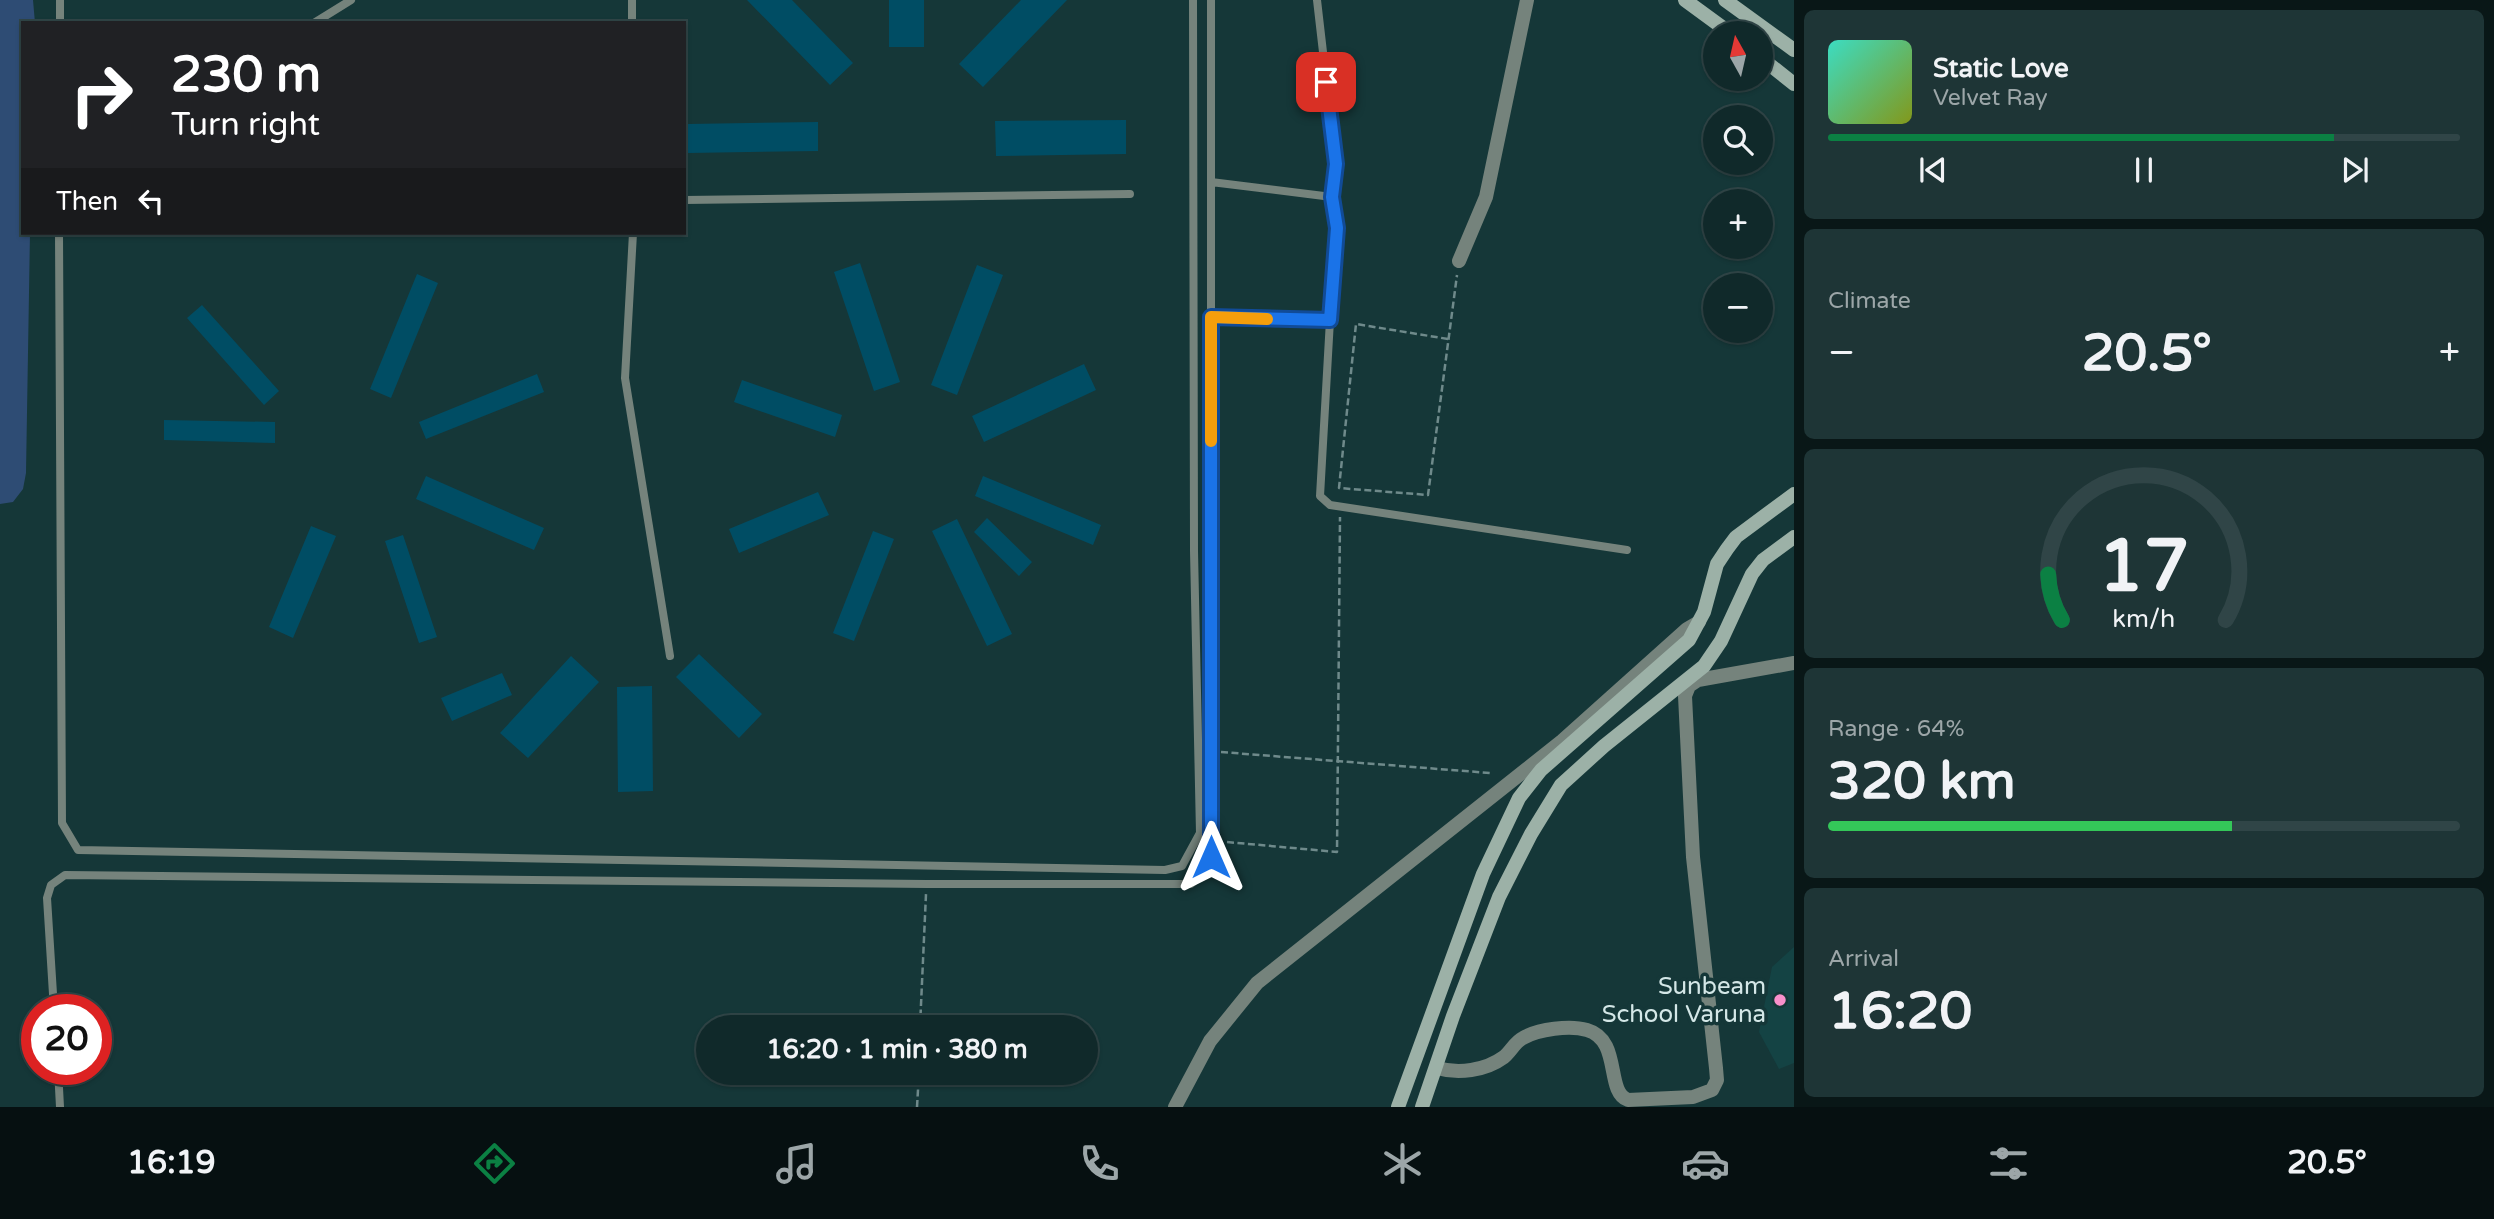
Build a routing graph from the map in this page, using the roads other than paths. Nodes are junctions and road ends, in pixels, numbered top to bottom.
1 (60, 0) edge
2 (351, 0) edge
3 (632, 0) edge
4 (1193, 0) edge
5 (1211, 0) edge
6 (1317, 0) edge
7 (1527, 0) edge
8 (1685, 0) edge
9 (1725, 0) edge
10 (60, 21) edge
11 (317, 21) edge
12 (632, 21) edge
13 (1714, 21) edge
14 (1793, 47) edge
15 (1773, 68) edge
16 (1794, 85) edge
17 (1211, 182) junction
18 (1130, 194) dead end
19 (1332, 197) junction
20 (686, 200) edge
21 (59, 235) edge
22 (633, 235) edge
23 (1459, 261) road end
24 (1211, 317) junction
25 (1330, 320) junction
26 (1794, 494) edge
27 (1794, 537) edge
28 (1627, 550) dead end
29 (1699, 622) junction
30 (670, 656) dead end
31 (1794, 663) edge
32 (53, 994) edge
33 (1437, 1068) junction
34 (59, 1085) edge
35 (60, 1107) edge
36 (1175, 1107) edge
37 (1398, 1107) edge
38 (1422, 1107) edge

1 - 10 lane
2 - 11 lane
3 - 12 lane
4 - 21 lane
5 - 17 lane
6 - 19 lane
7 - 23 street
8 - 13 street
9 - 14 street
15 - 16 street
17 - 19 lane
17 - 24 lane
18 - 20 lane
19 - 25 lane
22 - 30 lane
24 - 25 lane
24 - 32 lane
25 - 28 lane
26 - 29 street
27 - 33 street
29 - 36 street
29 - 37 street
31 - 33 street
33 - 38 street
34 - 35 lane

